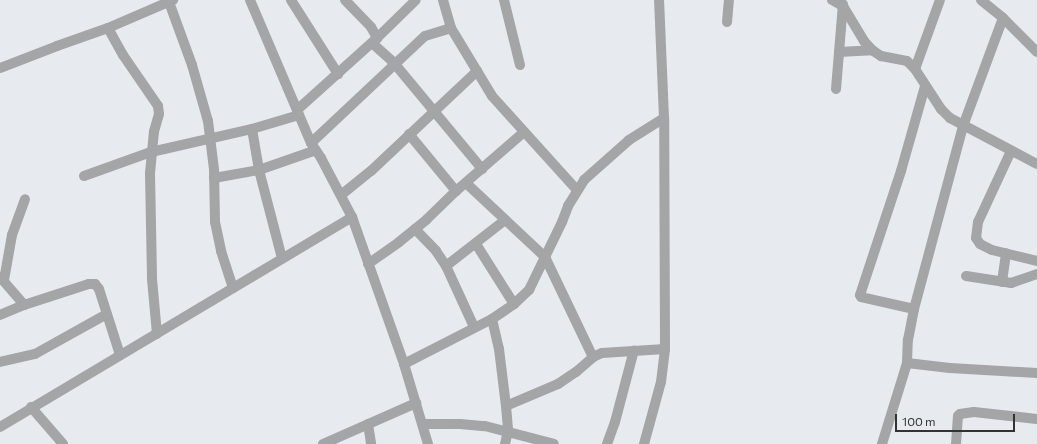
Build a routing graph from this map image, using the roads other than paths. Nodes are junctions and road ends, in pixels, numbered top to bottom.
1 (250, 0) edge
2 (291, 0) edge
3 (345, 0) edge
4 (416, 0) edge
5 (443, 0) edge
6 (504, 0) edge
7 (659, 0) edge
8 (729, 0) edge
9 (832, 0) edge
10 (940, 0) edge
11 (981, 0) edge
12 (171, 1) edge
13 (843, 3) edge
14 (447, 13) junction
15 (1003, 18) junction
16 (727, 22) dead end
17 (108, 28) junction
18 (451, 28) junction
19 (432, 33) junction
20 (380, 36) junction
21 (872, 50) junction
22 (839, 52) junction
23 (1037, 52) edge
24 (384, 54) junction
25 (394, 63) junction
26 (520, 65) dead end
27 (0, 68) edge
28 (915, 69) junction
29 (477, 71) junction
30 (338, 74) junction
31 (924, 86) junction
32 (836, 88) dead end
33 (434, 110) junction
34 (298, 112) junction
35 (664, 118) junction
36 (963, 126) junction
37 (252, 129) junction
38 (524, 132) junction
39 (409, 134) junction
40 (212, 139) junction
41 (313, 146) junction
42 (1011, 151) junction
43 (151, 152) junction
44 (1037, 164) edge
45 (482, 169) junction
46 (259, 170) junction
47 (84, 176) dead end
48 (214, 178) junction
49 (466, 183) junction
50 (577, 190) junction
51 (456, 191) junction
52 (341, 195) junction
53 (25, 199) dead end
54 (352, 217) junction
55 (504, 220) junction
56 (415, 229) junction
57 (476, 244) junction
58 (1006, 253) junction
59 (545, 257) junction
60 (282, 258) junction
61 (1033, 260) edge
62 (368, 264) junction
63 (446, 266) junction
64 (1037, 270) edge
65 (1037, 274) edge
66 (966, 276) dead end
67 (2, 278) edge
68 (1002, 282) junction
69 (233, 288) junction
70 (514, 304) junction
71 (24, 305) junction
72 (914, 309) junction
73 (107, 314) junction
74 (0, 315) edge
75 (492, 319) junction
76 (474, 327) junction
77 (157, 334) junction
78 (665, 349) junction
79 (634, 350) junction
80 (120, 355) junction
81 (594, 357) junction
82 (0, 362) edge
83 (907, 363) junction
84 (404, 364) junction
85 (1037, 373) edge
86 (416, 402) junction
87 (506, 406) junction
88 (31, 407) junction
89 (1037, 419) edge
90 (368, 424) junction
91 (423, 424) junction
92 (0, 427) edge
93 (508, 431) junction
94 (63, 444) edge
95 (323, 444) edge
96 (371, 444) edge
97 (428, 444) edge
98 (505, 444) edge
99 (554, 444) edge
100 (607, 444) edge
101 (644, 444) edge
102 (882, 444) edge
103 (956, 444) edge

1 - 34 street
2 - 30 street
3 - 20 street
4 - 20 street
5 - 14 street
6 - 26 street
7 - 35 street
8 - 16 street
9 - 13 street
10 - 28 street
11 - 15 street
12 - 17 street
12 - 40 street
13 - 21 street
13 - 22 street
14 - 18 street
14 - 19 street
15 - 23 street
15 - 36 street
17 - 27 street
17 - 43 street
18 - 19 street
18 - 29 street
19 - 25 street
20 - 24 street
20 - 24 street
20 - 30 street
21 - 22 street
21 - 28 street
22 - 32 street
24 - 25 street
25 - 33 street
25 - 41 street
28 - 31 street
29 - 33 street
29 - 38 street
30 - 34 street
31 - 36 street
31 - 72 street
33 - 39 street
33 - 45 street
34 - 37 street
34 - 41 street
35 - 50 street
35 - 78 street
36 - 42 street
36 - 72 street
37 - 40 street
37 - 46 street
38 - 45 street
38 - 50 street
39 - 51 street
39 - 52 street
40 - 43 street
40 - 48 street
41 - 46 street
41 - 52 street
42 - 44 street
42 - 58 street
43 - 47 street
43 - 77 street
45 - 49 street
46 - 48 street
46 - 60 street
48 - 69 street
49 - 51 street
49 - 55 street
50 - 59 street
51 - 56 street
52 - 54 street
53 - 67 street
54 - 60 street
54 - 62 street
55 - 57 street
55 - 59 street
56 - 62 street
56 - 63 street
57 - 63 street
57 - 70 street
58 - 61 street
58 - 68 street
59 - 70 street
59 - 81 street
60 - 69 street
61 - 64 street
62 - 84 street
63 - 76 street
65 - 68 street
66 - 68 street
67 - 71 street
69 - 77 street
70 - 75 street
71 - 73 street
71 - 74 street
72 - 83 street
73 - 80 street
73 - 82 street
75 - 76 street
75 - 87 street
76 - 84 street
77 - 80 street
78 - 79 street
78 - 101 street
79 - 81 street
79 - 100 street
80 - 88 street
81 - 87 street
83 - 85 street
83 - 102 street
84 - 86 street
86 - 90 street
86 - 91 street
87 - 93 street
88 - 92 street
88 - 94 street
89 - 103 street
90 - 95 street
90 - 96 street
91 - 93 street
91 - 97 street
93 - 98 street
93 - 99 street

